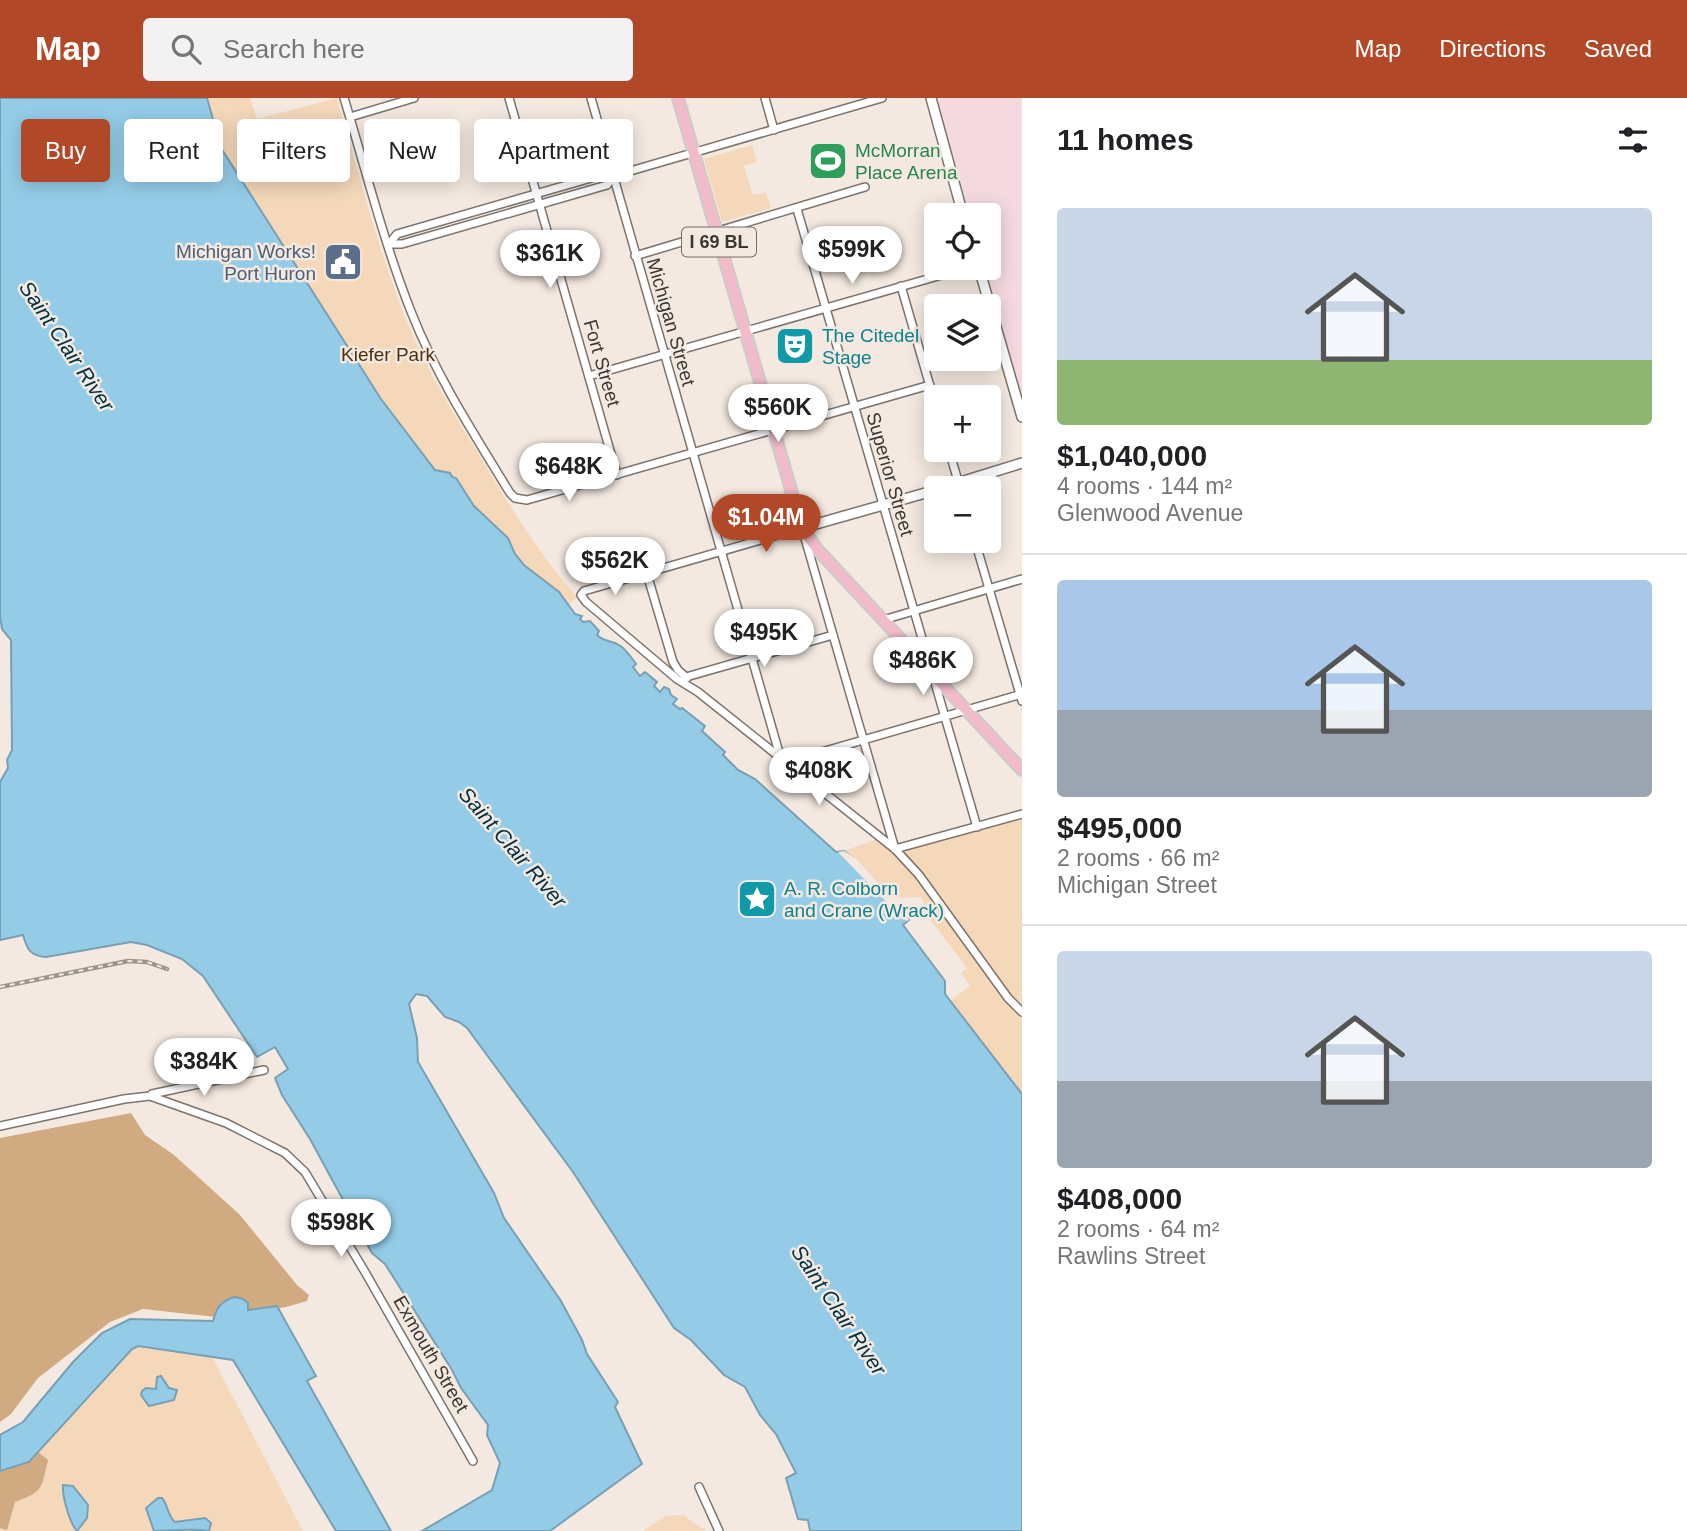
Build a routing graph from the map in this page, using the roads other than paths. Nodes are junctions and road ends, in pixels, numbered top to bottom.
1 (344, 98) edge
2 (414, 98) edge
3 (509, 98) edge
4 (591, 98) edge
5 (678, 98) edge
6 (765, 98) edge
7 (882, 98) edge
8 (930, 98) edge
9 (350, 117) junction
10 (597, 119) edge
11 (774, 130) junction
12 (693, 153) junction
13 (633, 170) edge
14 (576, 182) edge
15 (609, 182) edge
16 (615, 182) edge
17 (865, 187) dead end
18 (537, 193) junction
19 (960, 203) edge
20 (540, 205) junction
21 (797, 209) junction
22 (716, 232) junction
23 (389, 244) junction
24 (635, 256) junction
25 (924, 280) edge
26 (982, 280) edge
27 (901, 286) junction
28 (826, 308) junction
29 (746, 331) junction
30 (665, 354) junction
31 (589, 376) junction
32 (930, 384) joint
33 (854, 407) junction
34 (1022, 417) edge
35 (774, 430) junction
36 (693, 453) junction
37 (1022, 463) edge
38 (617, 475) junction
39 (986, 476) edge
40 (924, 493) edge
41 (883, 505) junction
42 (802, 528) junction
43 (721, 551) junction
44 (979, 553) edge
45 (647, 574) junction
46 (1022, 579) edge
47 (990, 589) junction
48 (913, 611) junction
49 (883, 620) junction
50 (833, 635) junction
51 (753, 658) junction
52 (929, 669) junction
53 (686, 677) junction
54 (698, 692) junction
55 (1021, 697) edge
56 (968, 710) junction
57 (943, 717) junction
58 (863, 740) junction
59 (780, 756) junction
60 (787, 762) junction
61 (1022, 769) edge
62 (1022, 814) edge
63 (976, 827) junction
64 (895, 849) junction
65 (1021, 1011) edge
66 (264, 1070) dead end
67 (138, 1097) junction
68 (0, 1126) edge
69 (473, 1461) dead end
70 (699, 1487) dead end
71 (719, 1531) edge

1 - 9 street
2 - 9 street
3 - 18 street, Fort Street
4 - 10 street, Michigan Street
5 - 12 main road, I 69 BL
6 - 11 street
7 - 11 street
8 - 19 street
9 - 23 street
11 - 12 street
12 - 13 street
12 - 22 main road, I 69 BL
14 - 18 street
15 - 20 street
16 - 24 street, Michigan Street
17 - 21 street
18 - 20 street, Fort Street
18 - 23 street
20 - 23 street
20 - 31 street, Fort Street
21 - 22 street
21 - 28 street, Superior Street
22 - 24 street
22 - 29 main road, I 69 BL
23 - 38 street
24 - 30 street, Michigan Street
25 - 27 street
26 - 34 street
27 - 28 street
27 - 32 street
28 - 29 street
28 - 33 street, Superior Street
29 - 30 street
29 - 35 main road, I 69 BL
30 - 31 street
30 - 36 street, Michigan Street
31 - 38 street, Fort Street
32 - 33 street
33 - 35 street
33 - 41 street, Superior Street
35 - 36 street
35 - 42 main road, I 69 BL
36 - 38 street
36 - 43 street, Michigan Street
37 - 39 street
40 - 41 street
41 - 42 street
41 - 48 street, Superior Street
42 - 43 street
42 - 49 main road, I 69 BL
42 - 50 street
43 - 45 street
43 - 51 street, Michigan Street
44 - 47 street
45 - 53 street
45 - 54 street
46 - 47 street
47 - 48 street
47 - 55 street
48 - 49 street
48 - 52 street, Superior Street
49 - 52 main road, I 69 BL
50 - 51 street
50 - 58 street
51 - 53 street
51 - 59 street, Michigan Street
52 - 56 main road, I 69 BL
52 - 57 street, Superior Street
53 - 54 street
54 - 59 street
55 - 56 street
56 - 57 street
56 - 61 main road, I 69 BL
57 - 58 street
57 - 63 street, Superior Street
58 - 60 street
58 - 64 street
59 - 60 street
60 - 64 street
62 - 63 street
63 - 64 street
64 - 65 street
66 - 67 street, Exmouth Street
67 - 68 street, Exmouth Street
67 - 69 street, Exmouth Street
70 - 71 street

